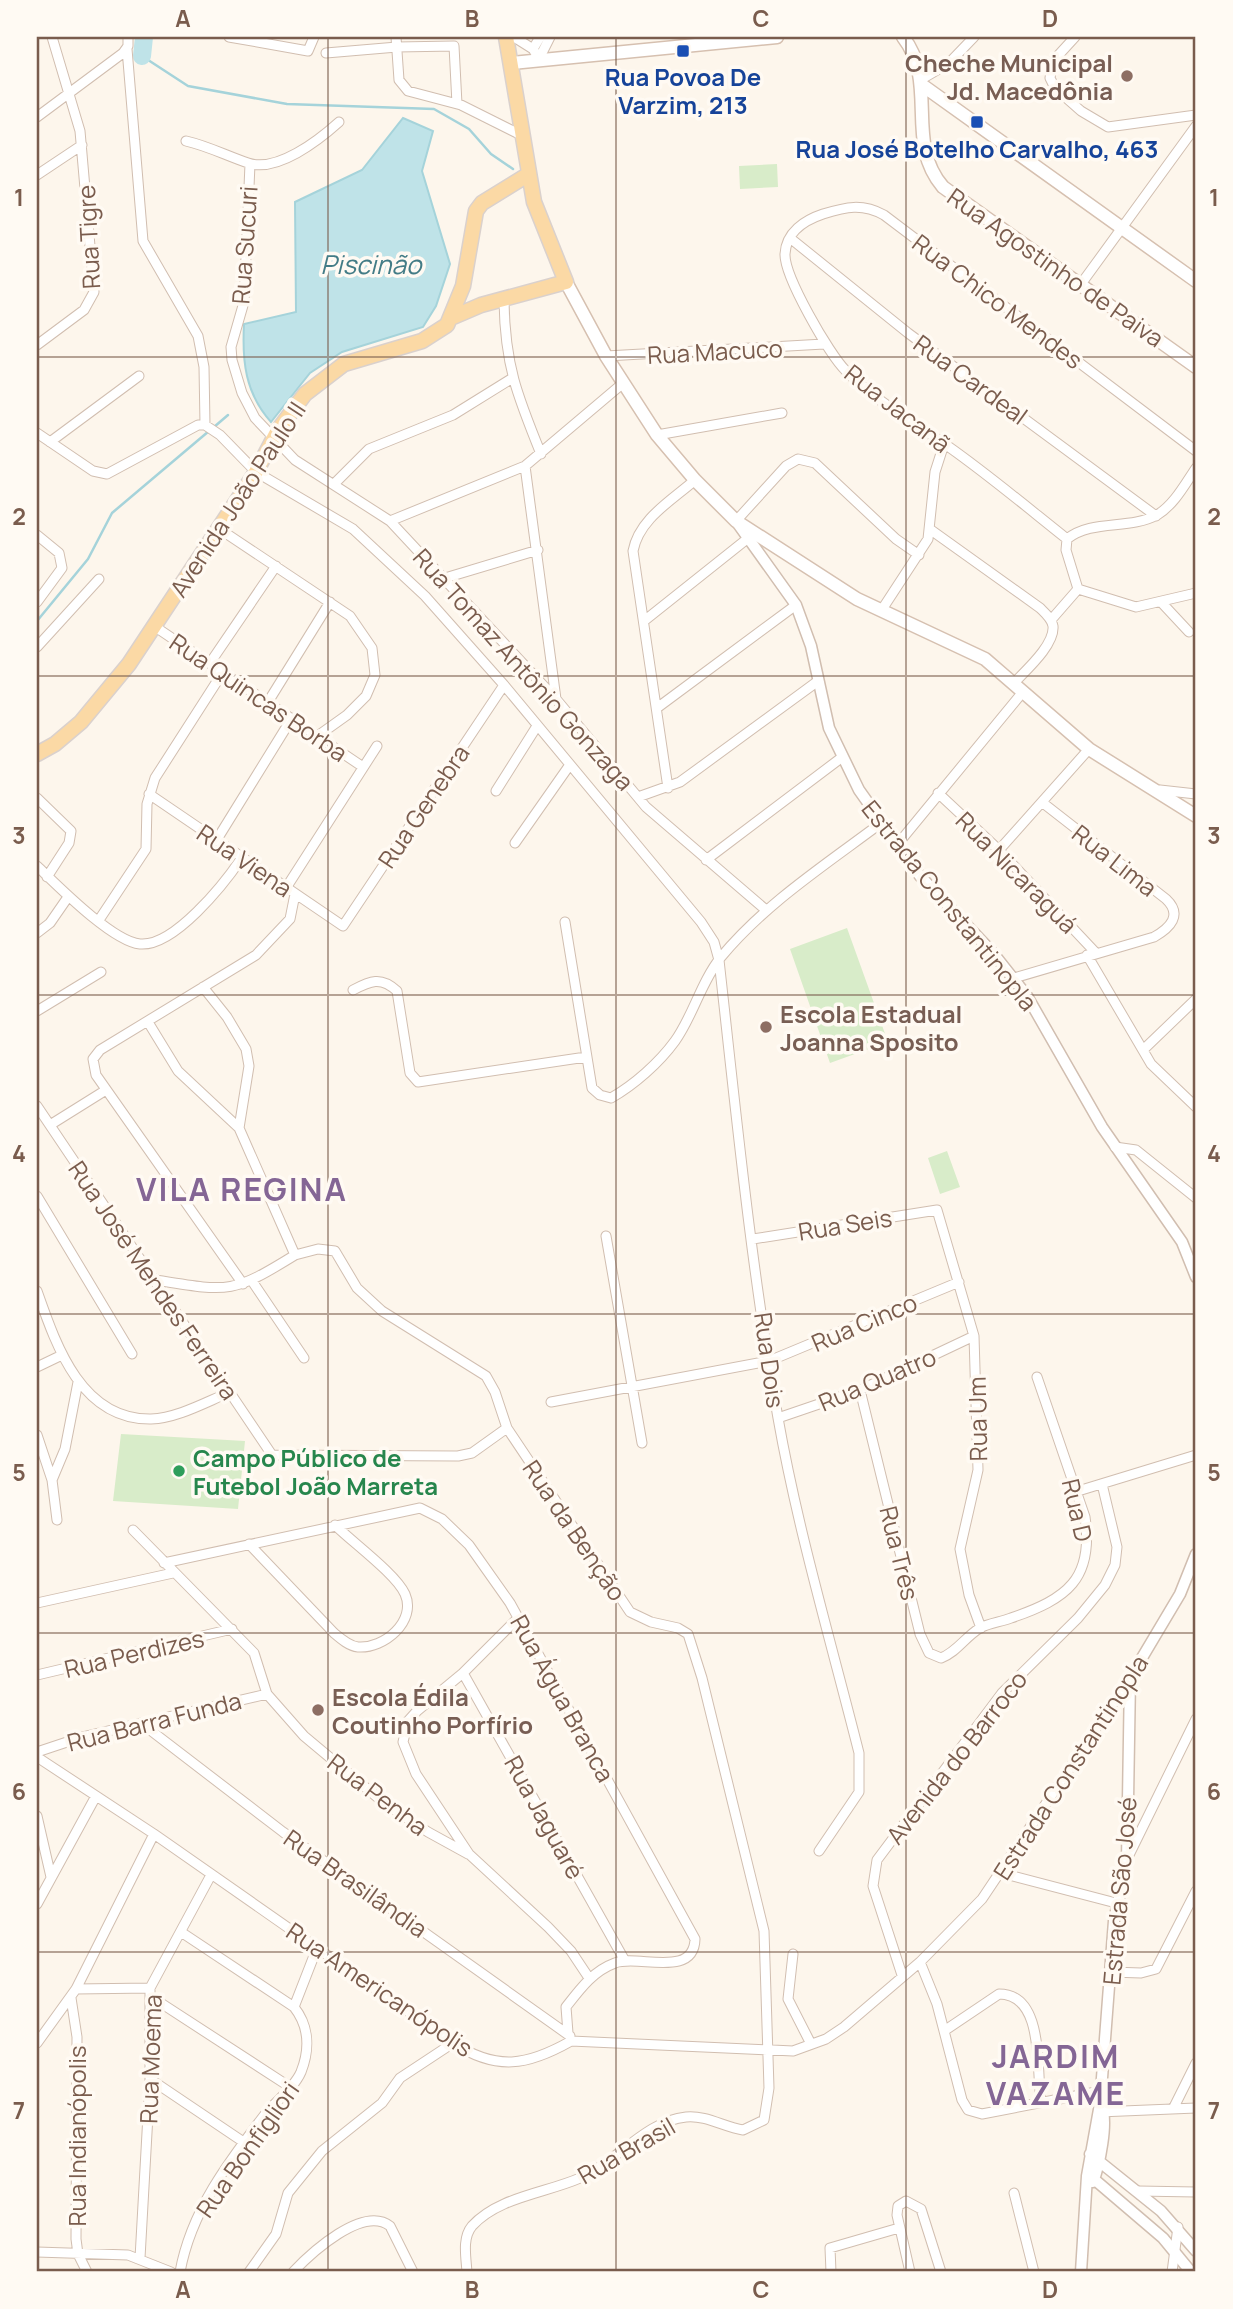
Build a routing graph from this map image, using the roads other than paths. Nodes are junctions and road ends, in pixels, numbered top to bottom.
1 (52, 37) edge
2 (128, 37) edge
3 (229, 37) edge
4 (314, 37) edge
5 (506, 37) edge
6 (514, 37) edge
7 (540, 37) edge
8 (550, 37) edge
9 (777, 37) edge
10 (903, 37) edge
11 (974, 37) edge
12 (1075, 37) edge
13 (397, 42) edge
14 (127, 49) junction
15 (326, 53) dead end
16 (536, 54) junction
17 (512, 63) junction
18 (921, 82) junction
19 (70, 92) junction
20 (457, 104) junction
21 (1196, 115) edge
22 (37, 117) edge
23 (340, 122) dead end
24 (1196, 126) edge
25 (523, 136) junction
26 (186, 141) dead end
27 (82, 145) junction
28 (250, 164) junction
29 (529, 174) junction
30 (37, 175) edge
31 (505, 191) junction
32 (534, 202) junction
33 (1121, 228) junction
34 (790, 237) junction
35 (1196, 281) edge
36 (566, 282) junction
37 (1081, 284) junction
38 (463, 286) junction
39 (504, 301) junction
40 (477, 306) junction
41 (453, 317) junction
42 (824, 344) junction
43 (37, 345) edge
44 (606, 356) junction
45 (1196, 367) edge
46 (139, 376) dead end
47 (511, 379) junction
48 (622, 384) junction
49 (782, 413) dead end
50 (205, 425) junction
51 (37, 433) edge
52 (657, 435) junction
53 (50, 442) junction
54 (271, 444) junction
55 (944, 444) junction
56 (1196, 451) edge
57 (541, 454) junction
58 (525, 467) junction
59 (258, 468) junction
60 (1196, 468) edge
61 (695, 480) junction
62 (334, 484) junction
63 (1156, 516) junction
64 (390, 521) junction
65 (736, 521) junction
66 (218, 528) junction
67 (931, 530) junction
68 (37, 535) edge
69 (747, 538) junction
70 (1067, 539) junction
71 (538, 550) junction
72 (919, 555) junction
73 (276, 566) junction
74 (445, 578) junction
75 (99, 579) dead end
76 (1078, 589) junction
77 (1196, 593) edge
78 (37, 602) edge
79 (330, 602) junction
80 (1161, 602) junction
81 (796, 605) junction
82 (881, 611) junction
83 (1051, 620) junction
84 (644, 621) junction
85 (155, 626) junction
86 (1189, 632) dead end
87 (37, 647) edge
88 (210, 663) junction
89 (223, 672) junction
90 (818, 681) junction
91 (504, 685) junction
92 (1017, 688) junction
93 (556, 699) junction
94 (268, 702) junction
95 (657, 708) junction
96 (292, 718) junction
97 (537, 726) junction
98 (319, 735) junction
99 (377, 746) dead end
100 (1089, 749) junction
101 (37, 754) edge
102 (841, 758) junction
103 (569, 766) junction
104 (363, 767) junction
105 (668, 788) junction
106 (1151, 789) junction
107 (496, 791) dead end
108 (938, 793) junction
109 (149, 794) junction
110 (1196, 794) edge
111 (638, 797) junction
112 (37, 799) edge
113 (1043, 803) junction
114 (1196, 816) edge
115 (881, 823) junction
116 (216, 841) junction
117 (515, 844) dead end
118 (897, 845) junction
119 (999, 850) junction
120 (241, 859) junction
121 (706, 860) junction
122 (37, 866) edge
123 (47, 877) junction
124 (286, 888) junction
125 (295, 894) junction
126 (68, 897) junction
127 (766, 910) junction
128 (99, 920) junction
129 (565, 922) dead end
130 (342, 926) joint
131 (37, 933) edge
132 (1091, 953) junction
133 (719, 960) junction
134 (101, 972) dead end
135 (1014, 978) junction
136 (203, 988) junction
137 (353, 990) dead end
138 (1194, 1005) edge
139 (37, 1011) edge
140 (148, 1022) junction
141 (1143, 1050) junction
142 (586, 1057) junction
143 (106, 1090) junction
144 (37, 1105) edge
145 (1196, 1107) edge
146 (50, 1125) junction
147 (239, 1128) junction
148 (1115, 1147) junction
149 (37, 1196) edge
150 (1196, 1198) edge
151 (937, 1210) joint
152 (606, 1236) dead end
153 (753, 1239) junction
154 (295, 1255) junction
155 (1191, 1260) junction
156 (1196, 1272) edge
157 (1196, 1278) edge
158 (156, 1280) junction
159 (958, 1282) junction
160 (248, 1283) junction
161 (37, 1291) edge
162 (974, 1336) junction
163 (132, 1354) dead end
164 (62, 1355) junction
165 (304, 1358) dead end
166 (769, 1361) junction
167 (37, 1367) edge
168 (1037, 1377) dead end
169 (78, 1382) junction
170 (632, 1387) junction
171 (860, 1390) junction
172 (228, 1393) junction
173 (551, 1402) dead end
174 (778, 1418) junction
175 (507, 1428) junction
176 (37, 1435) edge
177 (642, 1443) dead end
178 (1196, 1455) edge
179 (52, 1480) junction
180 (1102, 1484) junction
181 (1077, 1490) junction
182 (57, 1520) dead end
183 (335, 1525) junction
184 (133, 1531) dead end
185 (249, 1544) junction
186 (1196, 1554) edge
187 (164, 1563) junction
188 (173, 1573) junction
189 (37, 1603) edge
190 (518, 1618) junction
191 (981, 1628) junction
192 (232, 1629) junction
193 (463, 1673) junction
194 (37, 1675) edge
195 (1130, 1678) junction
196 (267, 1694) junction
197 (1196, 1719) edge
198 (141, 1723) junction
199 (37, 1752) edge
200 (37, 1757) edge
201 (96, 1796) junction
202 (37, 1816) edge
203 (154, 1834) junction
204 (819, 1850) dead end
205 (469, 1854) junction
206 (1126, 1861) junction
207 (1001, 1873) junction
208 (211, 1875) junction
209 (51, 1877) junction
210 (1196, 1891) edge
211 (1116, 1903) junction
212 (37, 1904) edge
213 (181, 1932) junction
214 (317, 1948) junction
215 (793, 1954) dead end
216 (625, 1961) junction
217 (920, 1962) junction
218 (1111, 1972) junction
219 (902, 1975) junction
220 (589, 1978) junction
221 (150, 1992) junction
222 (74, 1993) junction
223 (294, 2007) junction
224 (944, 2031) junction
225 (570, 2037) junction
226 (37, 2043) edge
227 (453, 2043) junction
228 (811, 2044) junction
229 (768, 2051) junction
230 (1196, 2063) edge
231 (150, 2079) junction
232 (290, 2087) junction
233 (1101, 2091) junction
234 (1041, 2101) junction
235 (1196, 2108) edge
236 (1101, 2109) junction
237 (1173, 2109) junction
238 (245, 2143) junction
239 (1095, 2156) junction
240 (1090, 2180) junction
241 (1138, 2192) junction
242 (1196, 2192) edge
243 (1014, 2193) dead end
244 (1178, 2227) junction
245 (899, 2228) junction
246 (1174, 2251) junction
247 (1196, 2251) edge
248 (37, 2252) edge
249 (78, 2254) junction
250 (140, 2258) junction
251 (87, 2272) edge
252 (171, 2272) edge
253 (180, 2272) edge
254 (249, 2272) edge
255 (293, 2272) edge
256 (413, 2272) edge
257 (467, 2272) edge
258 (831, 2272) edge
259 (910, 2272) edge
260 (941, 2272) edge
261 (1034, 2272) edge
262 (1081, 2272) edge
263 (1172, 2272) edge
264 (1191, 2272) edge

1 - 19 street, Rua Tigre
2 - 14 street
3 - 4 street
5 - 17 main road
6 - 16 street
7 - 16 street
8 - 16 street
9 - 16 main road
10 - 18 main road, Rua Agostinho de Paiva
11 - 18 street
12 - 21 street
13 - 15 street
13 - 20 street
13 - 20 street
14 - 19 street
14 - 50 street
16 - 17 main road
17 - 25 main road
18 - 33 main road
18 - 37 main road, Rua Agostinho de Paiva
19 - 22 street
19 - 27 street, Rua Tigre
20 - 25 street
23 - 28 street
24 - 33 street
25 - 29 main road
26 - 28 street
27 - 30 street
27 - 43 street, Rua Tigre
28 - 54 street, Rua Sucuri
29 - 31 main road
29 - 32 main road
31 - 32 main road
31 - 38 main road
32 - 36 main road
33 - 35 main road
33 - 37 street
34 - 42 street, Rua Jacanã
34 - 56 street, Rua Chico Mendes
34 - 63 street, Rua Cardeal
36 - 39 main road, Avenida João Paulo II
36 - 44 main road
37 - 45 main road, Rua Agostinho de Paiva
38 - 40 main road
38 - 41 main road
39 - 40 main road, Avenida João Paulo II
39 - 47 street
40 - 41 main road, Avenida João Paulo II
41 - 54 main road, Avenida João Paulo II
42 - 44 street, Rua Macuco
42 - 55 street, Rua Jacanã
44 - 48 main road
46 - 53 street
47 - 57 street
47 - 62 street
48 - 52 main road
48 - 57 street
49 - 52 street
50 - 53 street
50 - 59 street, Rua Dois
51 - 53 street
52 - 61 main road
54 - 59 main road, Avenida João Paulo II
54 - 62 street, Rua Tomaz Antônio Gonzaga
55 - 67 street
55 - 70 street, Rua Jacanã
57 - 58 street
58 - 64 street
58 - 71 street
59 - 66 main road, Avenida João Paulo II
59 - 91 street, Rua Dois
60 - 63 street
61 - 65 main road
61 - 84 street
62 - 64 street, Rua Tomaz Antônio Gonzaga
63 - 70 street
64 - 74 street, Rua Tomaz Antônio Gonzaga
65 - 69 street, Estrada Constantinopla
65 - 72 street
65 - 82 main road
66 - 73 street
66 - 85 main road, Avenida João Paulo II
67 - 72 street
67 - 83 street
68 - 78 street
69 - 81 street, Estrada Constantinopla
69 - 84 street
70 - 76 street
71 - 74 street
71 - 93 street
72 - 82 street
73 - 79 street
73 - 88 street
74 - 93 street, Rua Tomaz Antônio Gonzaga
75 - 87 street
76 - 80 street
76 - 83 street
77 - 80 street
79 - 94 street
79 - 98 street
80 - 86 street
81 - 90 street, Estrada Constantinopla
81 - 95 street
82 - 92 main road
83 - 92 street
84 - 95 street
85 - 88 street, Rua Quincas Borba
85 - 101 main road, Avenida João Paulo II
88 - 89 street, Rua Quincas Borba
89 - 94 street, Rua Quincas Borba
89 - 109 street
90 - 102 street, Estrada Constantinopla
90 - 105 street
91 - 97 street, Rua Dois
91 - 130 street, Rua Genebra
92 - 100 main road
92 - 108 street
93 - 111 street, Rua Tomaz Antônio Gonzaga
94 - 96 street, Rua Quincas Borba
95 - 105 street
96 - 98 street, Rua Quincas Borba
96 - 116 street
97 - 103 street, Rua Dois
97 - 107 street
98 - 104 street, Rua Quincas Borba
99 - 104 street
100 - 106 main road
100 - 113 street
102 - 115 street, Estrada Constantinopla
102 - 121 street
103 - 117 street
103 - 133 street, Rua Dois
104 - 124 street
105 - 111 street
106 - 110 street
106 - 114 main road
108 - 118 street
108 - 119 street, Rua Nicaraguá
109 - 116 street, Rua Viena
109 - 128 street
111 - 121 street, Rua Tomaz Antônio Gonzaga
112 - 123 street
113 - 119 street
113 - 132 street, Rua Lima
115 - 118 street, Estrada Constantinopla
115 - 127 street
116 - 120 street, Rua Viena
118 - 135 street, Estrada Constantinopla
119 - 132 street, Rua Nicaraguá
120 - 124 street, Rua Viena
120 - 128 street
121 - 127 street, Rua Tomaz Antônio Gonzaga
122 - 123 street
123 - 126 street
124 - 125 street, Rua Viena
125 - 130 street, Rua Viena
125 - 136 street
126 - 128 street
126 - 131 street
127 - 133 street
129 - 142 street
132 - 135 street, Rua Lima
132 - 141 street, Rua Nicaraguá
133 - 142 street
133 - 153 street, Rua Dois
134 - 139 street
135 - 148 street, Estrada Constantinopla
136 - 140 street
136 - 147 street
137 - 142 street
138 - 141 street
140 - 143 street
140 - 147 street
141 - 145 street, Rua Nicaraguá
143 - 146 street
143 - 160 street
144 - 146 street, Rua José Mendes Ferreira
146 - 158 street, Rua José Mendes Ferreira
147 - 154 street
148 - 150 street
148 - 155 street, Estrada Constantinopla
149 - 163 street
151 - 153 street, Rua Seis
151 - 159 street, Rua Um
152 - 170 street
153 - 166 street, Rua Dois
154 - 160 street
154 - 175 street, Rua da Benção
155 - 156 street
155 - 157 street, Estrada Constantinopla
158 - 160 street
158 - 172 street, Rua José Mendes Ferreira
159 - 162 street, Rua Um
159 - 166 street, Rua Cinco
160 - 165 street
161 - 164 street
162 - 171 street, Rua Quatro
162 - 191 street, Rua Um
164 - 167 street
164 - 169 street
166 - 170 street, Rua Cinco
166 - 174 street, Rua Dois
168 - 181 street, Rua D
169 - 172 street
169 - 179 street
170 - 173 street, Rua Cinco
170 - 177 street
171 - 174 street, Rua Quatro
171 - 191 street, Rua Três
172 - 175 street, Rua José Mendes Ferreira
174 - 204 street, Rua Dois
175 - 229 street, Rua da Benção
176 - 179 street
178 - 180 street
179 - 182 street
180 - 181 street
180 - 219 street, Avenida do Barroco
181 - 191 street, Rua D
183 - 185 street, Rua Água Branca
183 - 185 street
183 - 190 street, Rua Água Branca
184 - 187 street, Rua Barra Funda
185 - 187 street, Rua Água Branca
186 - 195 street, Estrada Constantinopla
187 - 188 street, Rua Barra Funda
188 - 189 street
188 - 192 street, Rua Barra Funda
190 - 193 street
190 - 216 street, Rua Água Branca
192 - 194 street, Rua Perdizes
192 - 196 street, Rua Barra Funda
193 - 205 street
193 - 216 street, Rua Jaguaré
195 - 206 street, Estrada São José
195 - 207 street, Estrada Constantinopla
196 - 198 street, Rua Barra Funda
196 - 205 street, Rua Penha
197 - 206 street
198 - 199 street, Rua Barra Funda
198 - 225 street, Rua Brasilândia
200 - 201 street, Rua Americanópolis
201 - 203 street, Rua Americanópolis
201 - 209 street
202 - 209 street
203 - 208 street, Rua Americanópolis
203 - 222 street
205 - 220 street
206 - 211 street, Estrada São José
207 - 211 street
207 - 217 street, Estrada Constantinopla
208 - 213 street, Rua Moema
208 - 214 street, Rua Americanópolis
209 - 212 street
210 - 218 street
211 - 218 street, Estrada São José
213 - 221 street, Rua Moema
213 - 223 street
214 - 223 street
214 - 227 street, Rua Americanópolis
215 - 228 street
216 - 220 street, Rua Água Branca
217 - 219 street
217 - 224 street
218 - 233 street, Estrada São José
219 - 228 street
220 - 225 street, Rua Água Branca
221 - 222 street
221 - 231 street, Rua Moema
221 - 232 street
222 - 226 street
222 - 249 street, Rua Indianópolis
223 - 232 street, Rua Bonfigliori
224 - 234 street
224 - 234 street
225 - 227 street, Rua Americanópolis
225 - 229 street, Rua Americanópolis
227 - 254 street
228 - 229 street
229 - 257 street, Rua Brasil
230 - 237 street
231 - 238 street
231 - 250 street, Rua Moema
232 - 238 street, Rua Bonfigliori
233 - 234 street
233 - 236 street, Estrada São José
235 - 237 street
236 - 237 street
236 - 239 street, Estrada São José
238 - 253 street, Rua Bonfigliori
239 - 240 street, Estrada São José
239 - 241 street
240 - 246 street
240 - 262 street, Estrada São José
241 - 242 street
241 - 244 street
243 - 261 street
244 - 246 street
244 - 247 street
245 - 258 street
245 - 259 street
245 - 260 street
246 - 263 street
246 - 264 street
248 - 249 street
249 - 250 street
249 - 251 street, Rua Indianópolis
250 - 252 street
255 - 256 street

